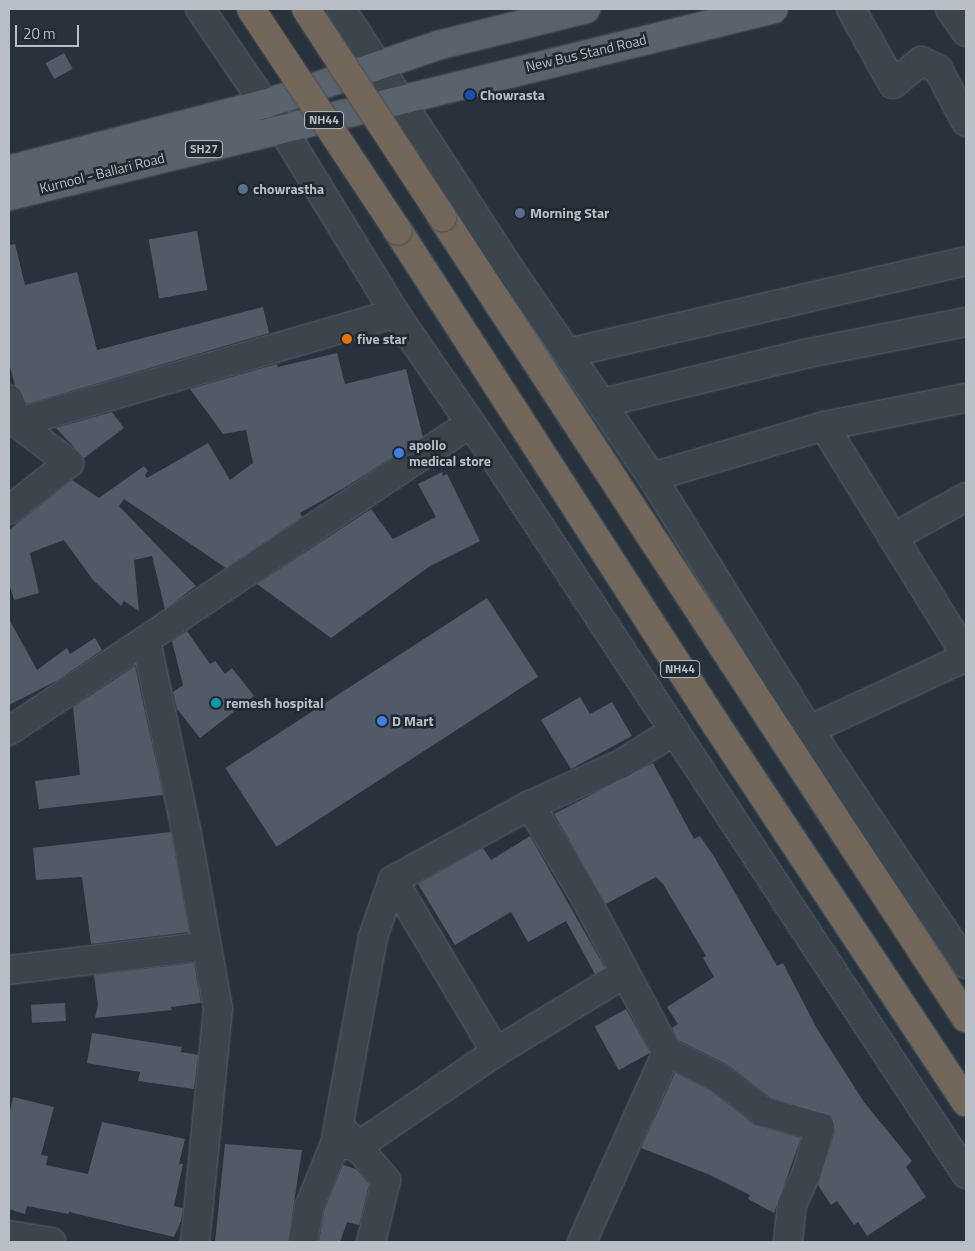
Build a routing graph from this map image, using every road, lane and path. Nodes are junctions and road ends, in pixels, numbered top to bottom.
1 (200, 9) edge
2 (251, 9) edge
3 (306, 9) edge
4 (341, 9) edge
5 (586, 9) edge
6 (773, 9) edge
7 (852, 9) edge
8 (950, 9) edge
9 (966, 32) edge
10 (378, 65) junction
11 (399, 98) junction
12 (265, 104) junction
13 (966, 122) edge
14 (284, 130) junction
15 (9, 170) edge
16 (9, 196) edge
17 (966, 261) edge
18 (395, 313) junction
19 (966, 322) edge
20 (568, 353) junction
21 (966, 398) edge
22 (602, 403) junction
23 (11, 413) edge
24 (471, 423) junction
25 (824, 426) junction
26 (652, 477) junction
27 (966, 496) edge
28 (9, 510) edge
29 (894, 537) junction
30 (146, 640) junction
31 (966, 656) edge
32 (9, 730) edge
33 (809, 730) junction
34 (674, 731) junction
35 (530, 805) junction
36 (393, 880) junction
37 (207, 946) junction
38 (966, 964) edge
39 (9, 970) edge
40 (624, 974) junction
41 (966, 1018) edge
42 (496, 1052) junction
43 (668, 1052) junction
44 (966, 1102) edge
45 (344, 1138) junction
46 (966, 1174) edge
47 (9, 1235) edge
48 (51, 1242) edge
49 (195, 1242) edge
50 (303, 1242) edge
51 (371, 1242) edge
52 (582, 1242) edge
53 (788, 1242) edge

1 - 12 street
2 - 44 highway, NH44, bridge
3 - 41 highway, bridge
4 - 10 street
5 - 10 main road, SH27
6 - 11 main road, New Bus Stand Road / SH27
7 - 13 street
8 - 9 street
10 - 11 street
10 - 12 main road, SH27
11 - 14 main road, Kurnool - Ballari Road / SH27
11 - 20 street
12 - 14 street
12 - 15 main road, Kurnool - Ballari Road / SH27
14 - 16 main road, Kurnool - Ballari Road / SH27
14 - 18 street
17 - 20 street
18 - 23 street
18 - 24 street
19 - 22 street
20 - 22 street
21 - 25 street
22 - 26 street
23 - 28 street
24 - 30 street
24 - 34 street
25 - 26 street
25 - 29 street
26 - 33 street
27 - 29 street
29 - 31 street
30 - 32 street
30 - 37 street
31 - 33 street
33 - 38 street
34 - 35 street
34 - 46 street
35 - 36 street
35 - 40 street
36 - 42 street
36 - 45 street
37 - 39 street
37 - 49 street
40 - 42 street
40 - 43 street
42 - 45 street
43 - 52 street
43 - 53 street
45 - 50 street
45 - 51 street
47 - 48 street

